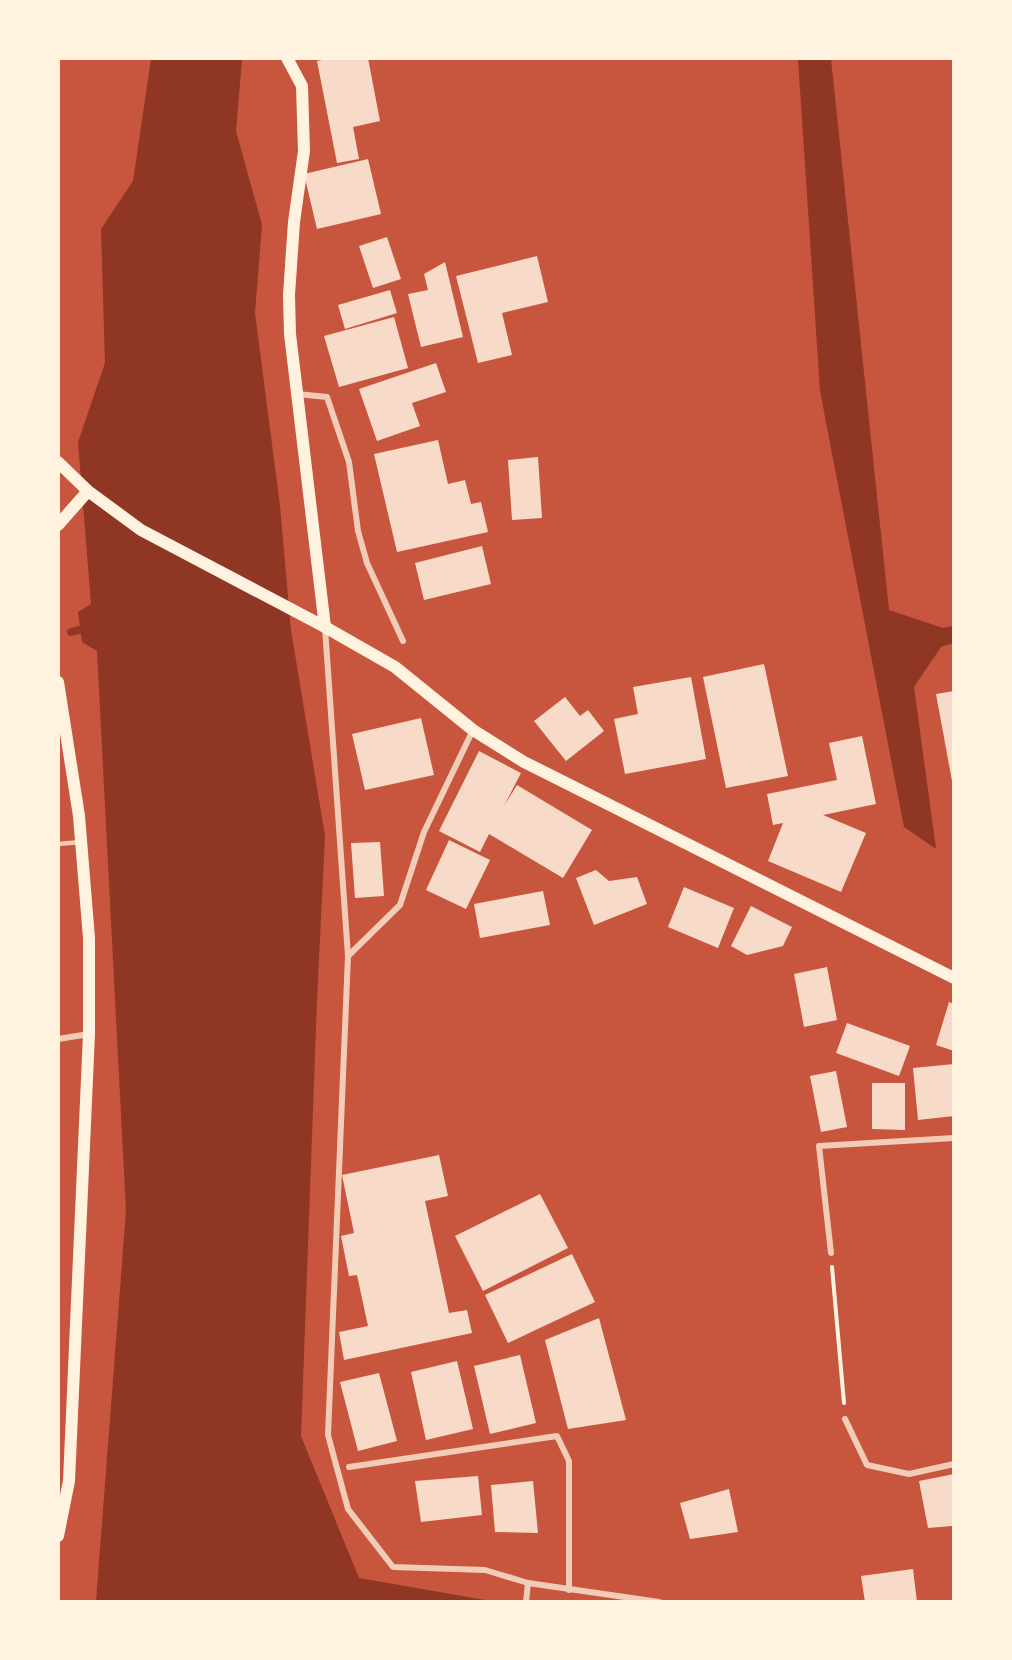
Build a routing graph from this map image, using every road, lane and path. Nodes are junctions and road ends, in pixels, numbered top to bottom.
1 (288, 58) edge
2 (296, 394) junction
3 (62, 466) edge
4 (88, 491) junction
5 (58, 525) edge
6 (325, 627) junction
7 (404, 640) dead end
8 (58, 682) edge
9 (63, 728) edge
10 (473, 730) junction
11 (81, 842) junction
12 (58, 844) edge
13 (348, 956) junction
14 (954, 978) edge
15 (90, 1034) junction
16 (58, 1039) edge
17 (954, 1138) edge
18 (831, 1253) joint
19 (846, 1419) joint
20 (954, 1464) edge
21 (350, 1467) dead end
22 (58, 1536) edge
23 (528, 1583) junction
24 (569, 1590) junction
25 (526, 1602) edge
26 (659, 1602) edge

1 - 2 main road
2 - 6 main road
2 - 7 street
3 - 4 main road
4 - 5 main road
4 - 6 main road
6 - 10 main road
6 - 13 street
8 - 9 main road
9 - 11 main road
10 - 13 street
10 - 14 main road
11 - 12 lane
11 - 15 main road
13 - 23 street
15 - 16 street
15 - 22 main road
17 - 18 street
18 - 19 path
19 - 20 street
21 - 24 street
23 - 24 street
23 - 25 street
24 - 26 street

